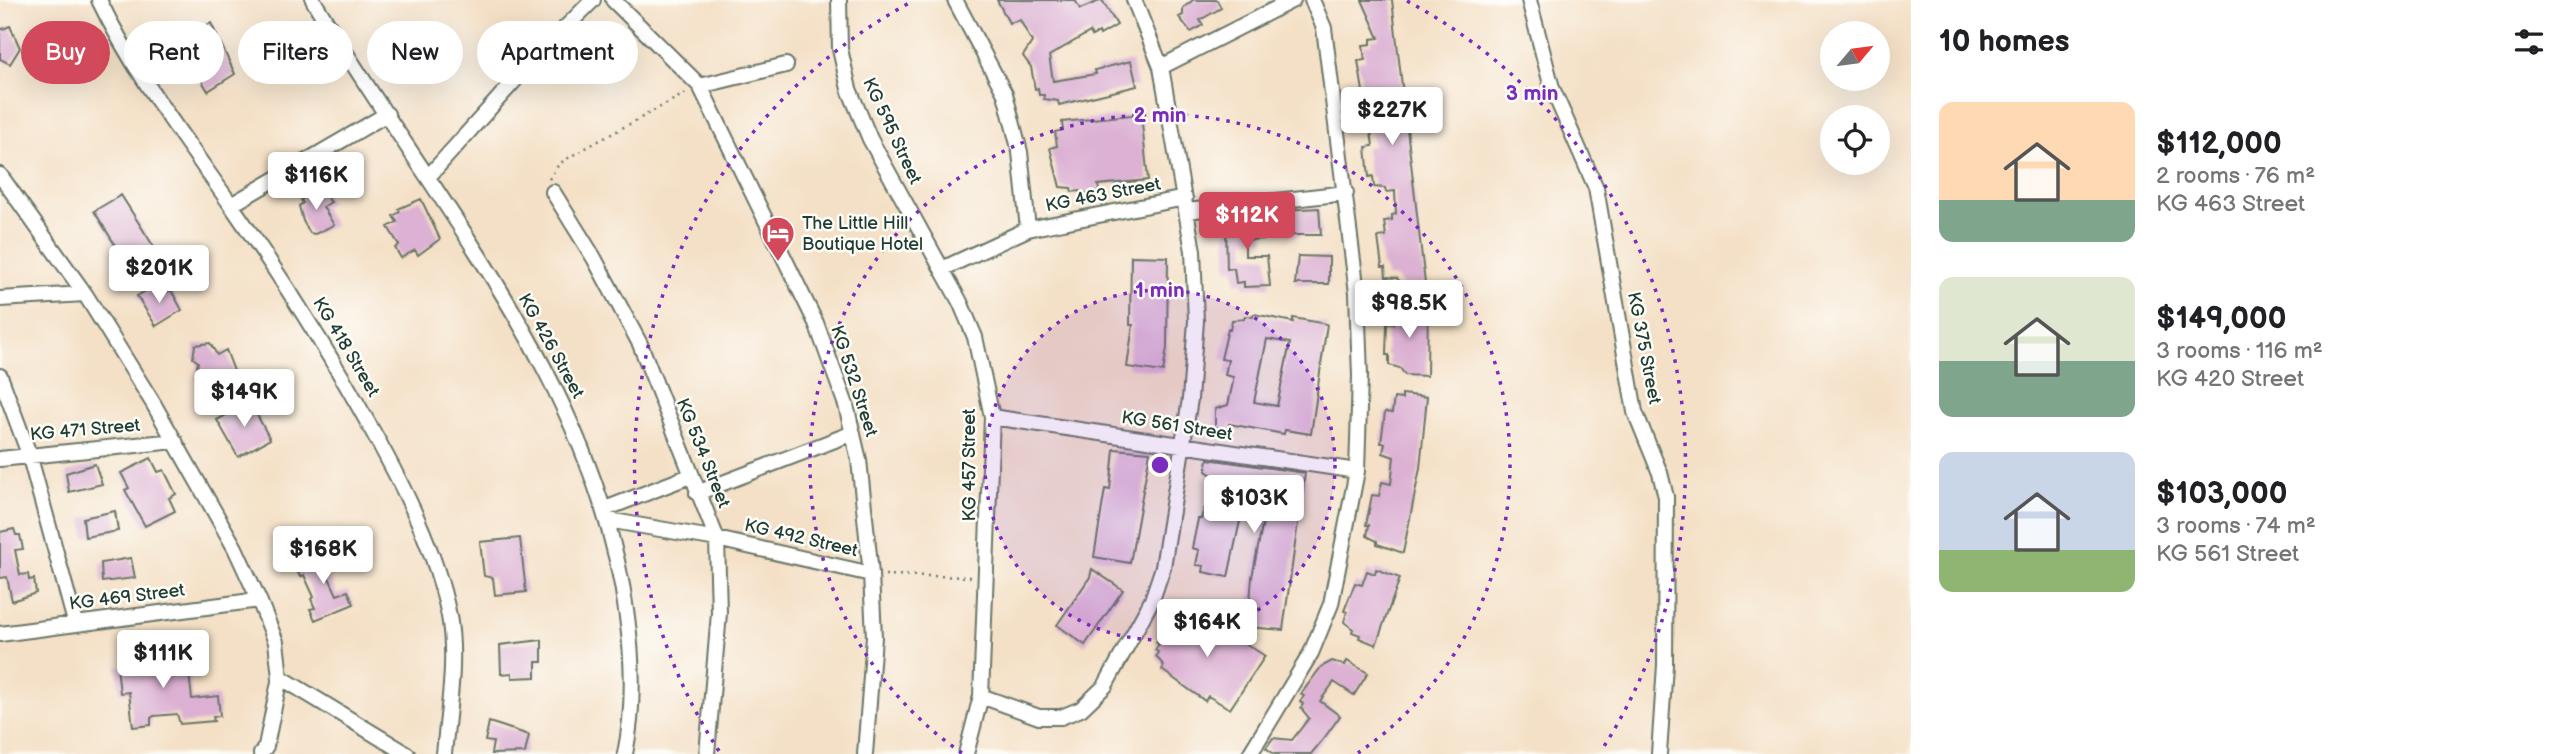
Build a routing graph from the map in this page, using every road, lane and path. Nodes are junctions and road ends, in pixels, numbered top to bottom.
1 (99, 0) edge
2 (313, 0) edge
3 (593, 0) edge
4 (613, 0) edge
5 (839, 0) edge
6 (955, 0) edge
7 (1134, 0) edge
8 (1293, 0) edge
9 (1312, 0) edge
10 (1529, 0) edge
11 (786, 65) dead end
12 (1161, 67) junction
13 (700, 86) junction
14 (387, 114) junction
15 (0, 175) edge
16 (429, 176) junction
17 (553, 192) joint
18 (1346, 193) junction
19 (231, 205) junction
20 (1186, 205) junction
21 (1028, 229) junction
22 (943, 269) junction
23 (85, 294) junction
24 (0, 299) edge
25 (0, 376) edge
26 (992, 417) junction
27 (853, 433) junction
28 (175, 441) junction
29 (1184, 447) junction
30 (29, 454) junction
31 (0, 459) edge
32 (1357, 471) junction
33 (690, 475) junction
34 (697, 493) junction
35 (607, 515) junction
36 (717, 539) junction
37 (871, 575) junction
38 (986, 577) junction
39 (260, 600) junction
40 (75, 622) junction
41 (0, 634) edge
42 (280, 677) junction
43 (981, 696) junction
44 (261, 754) edge
45 (407, 754) edge
46 (444, 754) edge
47 (625, 754) edge
48 (707, 754) edge
49 (865, 754) edge
50 (965, 754) edge
51 (1250, 754) edge
52 (1659, 754) edge

1 - 19 street, KG 418 Street
2 - 14 street, KG 426 Street
3 - 16 street
4 - 13 street, KG 532 Street
5 - 22 street, KG 595 Street
6 - 21 street
7 - 12 street
8 - 12 street
9 - 18 street
10 - 52 street, KG 375 Street
11 - 13 street
12 - 20 street
13 - 17 path
13 - 27 street, KG 532 Street
14 - 16 street, KG 426 Street
14 - 19 street
15 - 23 street
16 - 35 street, KG 426 Street
17 - 33 street, KG 534 Street
18 - 20 street, KG 463 Street
18 - 32 street
19 - 46 street, KG 418 Street
20 - 21 street, KG 463 Street
20 - 29 street
21 - 22 street
22 - 26 street, KG 457 Street
23 - 24 street
23 - 28 street
25 - 30 street
26 - 29 street, KG 561 Street
26 - 38 street, KG 457 Street
27 - 34 street
27 - 37 street, KG 532 Street
28 - 30 street, KG 471 Street
28 - 39 street
29 - 32 street, KG 561 Street
29 - 43 street
30 - 31 street, KG 471 Street
30 - 40 street
32 - 51 street
33 - 34 street, KG 534 Street
33 - 35 street
34 - 36 street, KG 534 Street
35 - 36 street, KG 492 Street
35 - 47 street, KG 426 Street
36 - 37 street, KG 492 Street
36 - 48 street, KG 534 Street
37 - 38 path, KG 492 Street
37 - 49 street, KG 532 Street
38 - 43 street, KG 457 Street
39 - 40 street, KG 469 Street
39 - 42 street
40 - 41 street, KG 469 Street
42 - 44 street
42 - 45 street
43 - 50 street, KG 457 Street

